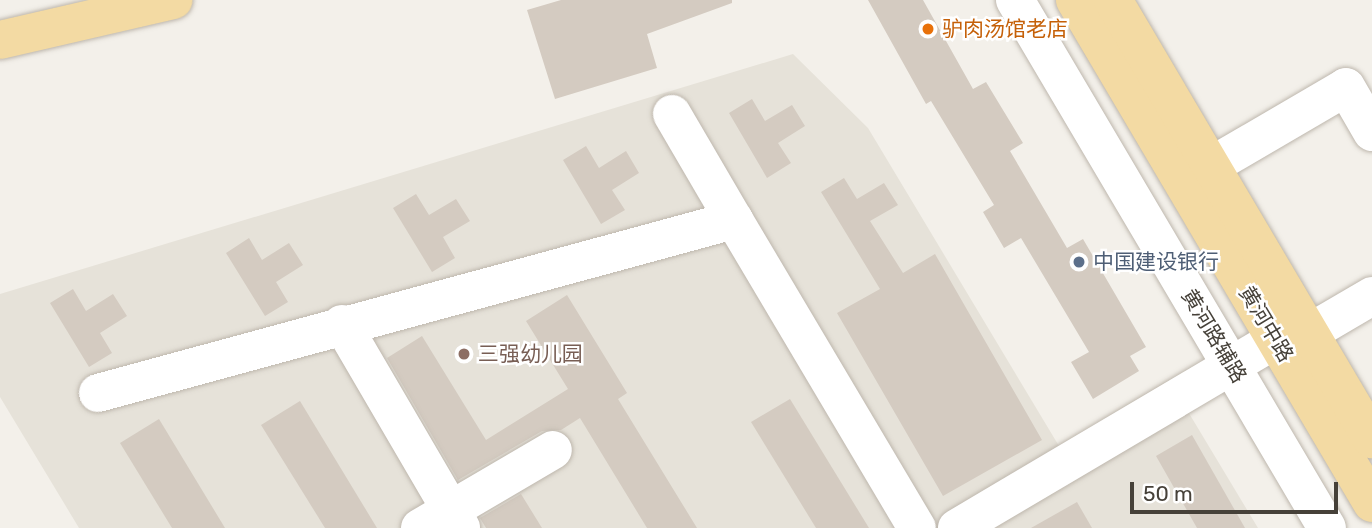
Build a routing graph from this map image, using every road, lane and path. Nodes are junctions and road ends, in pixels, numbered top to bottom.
1 (173, 0) edge
2 (1015, 0) edge
3 (1075, 0) edge
4 (1113, 0) edge
5 (0, 40) edge
6 (672, 114) dead end
7 (1372, 132) edge
8 (1211, 166) junction
9 (734, 220) junction
10 (1372, 296) edge
11 (342, 324) junction
12 (1292, 337) junction
13 (1231, 365) junction
14 (98, 393) dead end
15 (1372, 439) edge
16 (553, 450) dead end
17 (1372, 503) edge
18 (444, 522) edge
19 (917, 528) edge
20 (957, 528) edge
21 (1327, 528) edge

1 - 5 main road
2 - 13 street, 黄河路辅路
3 - 12 main road, 黄河中路
4 - 8 main road, 黄河中路
6 - 9 street
7 - 8 street
8 - 12 main road, 黄河中路
9 - 11 street
9 - 19 street
10 - 12 street
11 - 14 street
11 - 18 street
12 - 13 street
12 - 15 main road, 黄河中路
12 - 17 main road, 黄河中路
13 - 20 street
13 - 21 street, 黄河路辅路
16 - 18 street

